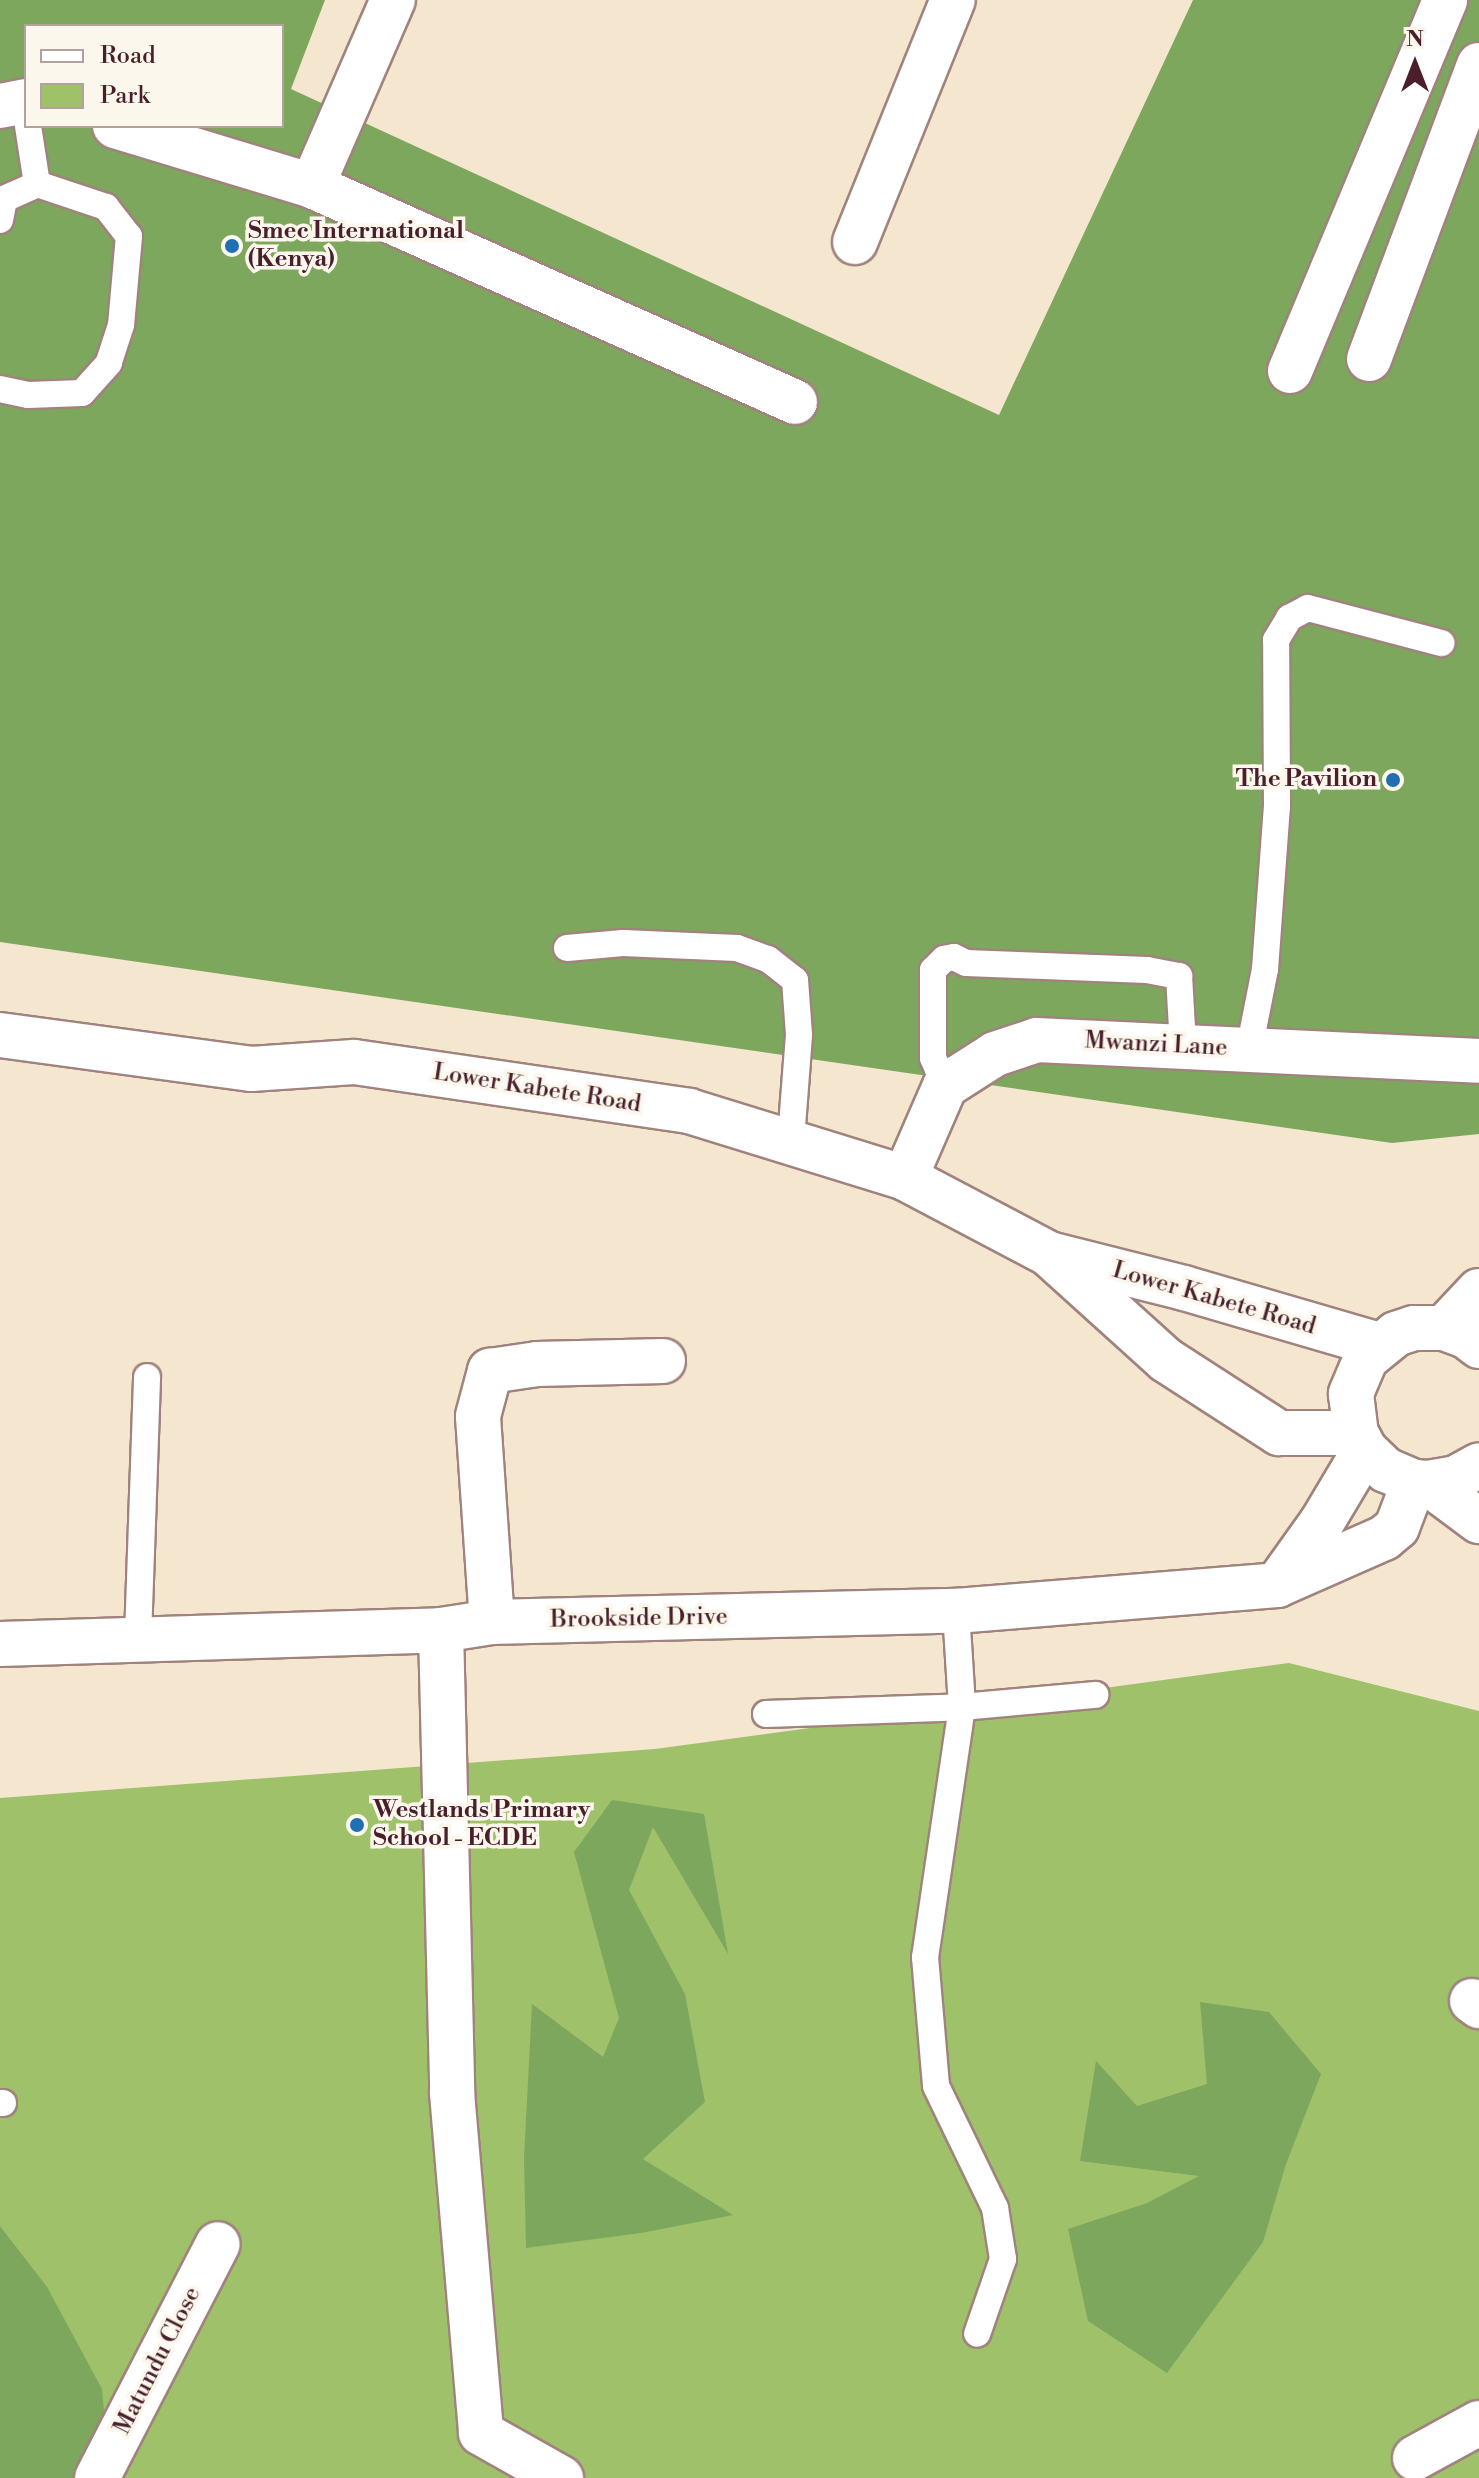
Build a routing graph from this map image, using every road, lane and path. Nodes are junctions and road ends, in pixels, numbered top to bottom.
1 (393, 0) edge
2 (953, 0) edge
3 (1445, 0) edge
4 (1479, 65) edge
5 (25, 128) edge
6 (122, 128) edge
7 (37, 184) junction
8 (312, 186) junction
9 (0, 220) edge
10 (855, 242) dead end
11 (1369, 359) dead end
12 (1290, 371) dead end
13 (0, 389) edge
14 (795, 402) dead end
15 (1441, 643) dead end
16 (567, 948) dead end
17 (0, 1035) edge
18 (1183, 1046) junction
19 (1249, 1050) junction
20 (1479, 1061) edge
21 (945, 1086) junction
22 (791, 1140) junction
23 (905, 1178) junction
24 (1049, 1254) junction
25 (1479, 1291) edge
26 (1461, 1337) edge
27 (1379, 1345) junction
28 (663, 1361) dead end
29 (147, 1377) dead end
30 (1361, 1441) junction
31 (1479, 1465) edge
32 (1421, 1482) junction
33 (1479, 1521) edge
34 (1277, 1585) junction
35 (956, 1611) junction
36 (492, 1622) junction
37 (441, 1630) junction
38 (138, 1637) junction
39 (0, 1644) edge
40 (1095, 1695) dead end
41 (962, 1707) junction
42 (766, 1714) dead end
43 (218, 2244) dead end
44 (977, 2334) dead end
45 (1479, 2423) edge
46 (1415, 2458) dead end
47 (97, 2478) edge
48 (561, 2478) edge

1 - 8 street
2 - 10 street
3 - 12 street
4 - 11 street
5 - 7 lane
6 - 8 street
7 - 9 lane
7 - 13 lane
8 - 14 street
15 - 19 lane
16 - 22 lane
17 - 22 street, Lower Kabete Road
18 - 19 street, Mwanzi Lane
18 - 21 street, Mwanzi Lane
18 - 21 lane
19 - 20 street, Mwanzi Lane
21 - 23 street
22 - 23 street, Lower Kabete Road
23 - 24 street, Lower Kabete Road
24 - 27 street, Lower Kabete Road
24 - 30 street, Lower Kabete Road
25 - 26 street
26 - 27 street
27 - 30 street
28 - 36 street
29 - 38 lane
30 - 32 street
30 - 34 street
31 - 32 street
32 - 33 street
32 - 34 street, Brookside Drive
34 - 35 street, Brookside Drive
35 - 36 street, Brookside Drive
35 - 41 lane
36 - 37 street, Brookside Drive
37 - 38 street, Brookside Drive
37 - 48 street
38 - 39 street, Brookside Drive
40 - 41 lane
41 - 42 lane
41 - 44 lane
43 - 47 street, Matundu Close
45 - 46 street

